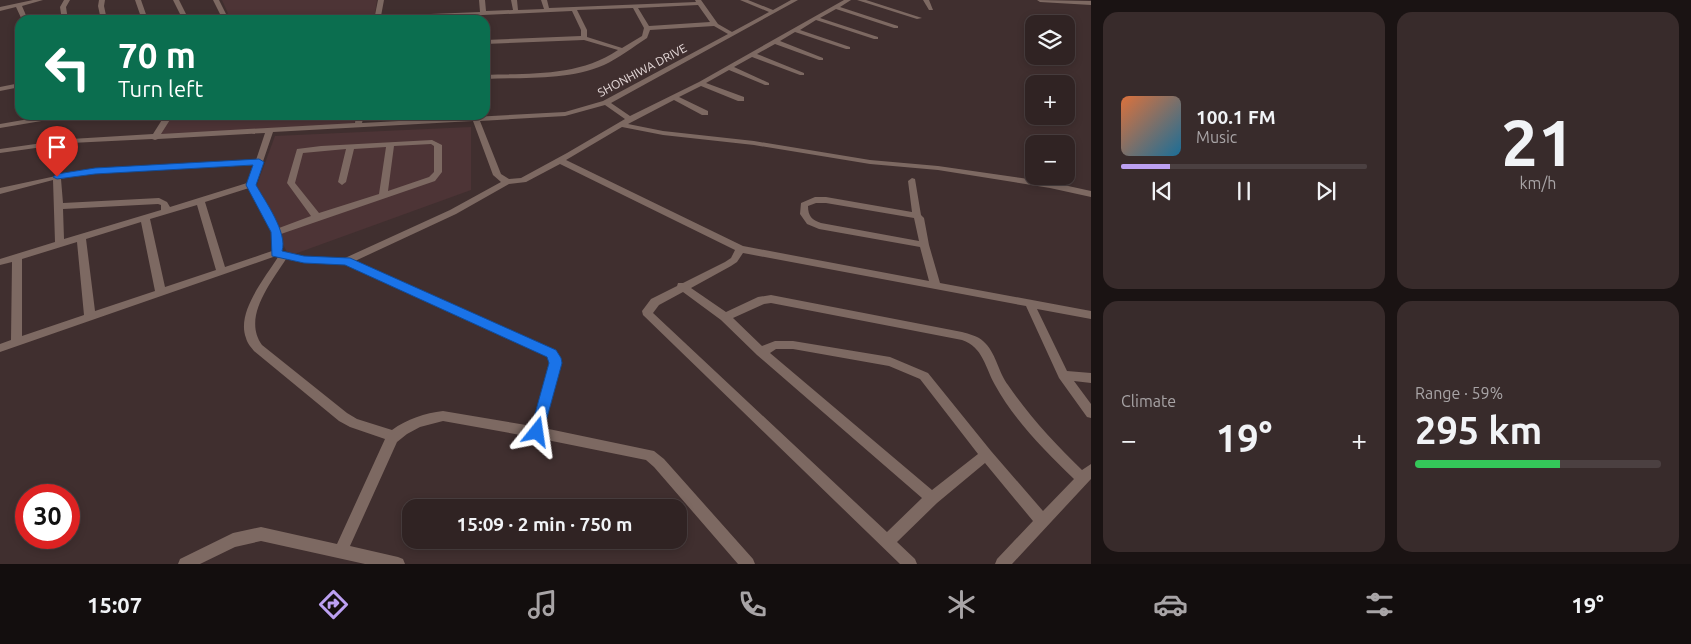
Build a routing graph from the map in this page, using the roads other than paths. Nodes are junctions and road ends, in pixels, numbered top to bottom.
1 (40, 0) edge
2 (67, 0) edge
3 (102, 0) edge
4 (138, 0) edge
5 (176, 0) edge
6 (216, 0) edge
7 (381, 0) edge
8 (482, 0) edge
9 (514, 0) edge
10 (544, 0) edge
11 (743, 0) edge
12 (795, 0) edge
13 (848, 0) edge
14 (860, 0) edge
15 (926, 0) edge
16 (1040, 0) edge
17 (700, 2) edge
18 (663, 3) edge
19 (1091, 3) edge
20 (18, 4) junction
21 (635, 7) junction
22 (836, 7) junction
23 (0, 9) edge
24 (932, 9) dead end
25 (574, 10) junction
26 (547, 11) junction
27 (516, 12) junction
28 (774, 12) junction
29 (483, 14) junction
30 (23, 15) edge
31 (64, 15) edge
32 (103, 15) edge
33 (143, 15) edge
34 (184, 15) edge
35 (224, 15) edge
36 (378, 15) edge
37 (462, 15) edge
38 (818, 18) junction
39 (919, 18) dead end
40 (714, 24) junction
41 (896, 27) dead end
42 (647, 28) junction
43 (795, 30) junction
44 (732, 34) junction
45 (584, 38) junction
46 (876, 38) dead end
47 (774, 41) junction
48 (490, 42) edge
49 (848, 48) dead end
50 (622, 50) junction
51 (751, 54) junction
52 (821, 60) dead end
53 (728, 67) junction
54 (802, 74) dead end
55 (490, 77) edge
56 (701, 83) junction
57 (766, 84) dead end
58 (15, 86) edge
59 (0, 89) edge
60 (674, 97) junction
61 (741, 99) dead end
62 (606, 103) junction
63 (705, 114) dead end
64 (490, 119) edge
65 (630, 119) junction
66 (22, 120) edge
67 (167, 120) edge
68 (359, 120) edge
69 (476, 120) joint
70 (622, 124) junction
71 (0, 126) edge
72 (358, 126) junction
73 (324, 129) junction
74 (269, 132) junction
75 (154, 138) junction
76 (390, 144) junction
77 (351, 146) junction
78 (321, 148) junction
79 (0, 150) edge
80 (561, 161) junction
81 (259, 162) junction
82 (57, 177) junction
83 (912, 181) dead end
84 (342, 182) dead end
85 (508, 182) junction
86 (251, 185) junction
87 (0, 191) edge
88 (1091, 194) edge
89 (383, 196) junction
90 (200, 201) junction
91 (59, 206) junction
92 (165, 212) junction
93 (917, 216) junction
94 (318, 217) junction
95 (144, 218) junction
96 (276, 232) junction
97 (81, 238) junction
98 (60, 244) junction
99 (924, 245) junction
100 (741, 249) junction
101 (280, 255) junction
102 (17, 258) junction
103 (346, 261) junction
104 (0, 262) edge
105 (222, 272) junction
106 (934, 284) junction
107 (682, 286) junction
108 (161, 293) junction
109 (1030, 305) junction
110 (1091, 315) edge
111 (90, 317) junction
112 (725, 317) junction
113 (16, 342) junction
114 (0, 348) edge
115 (761, 352) junction
116 (1063, 375) junction
117 (1091, 378) edge
118 (1091, 414) edge
119 (537, 432) junction
120 (394, 436) junction
121 (986, 455) junction
122 (1087, 474) edge
123 (932, 498) junction
124 (1042, 521) junction
125 (886, 542) junction
126 (341, 550) junction
127 (185, 564) edge
128 (398, 564) edge
129 (748, 564) edge
130 (910, 564) edge
131 (1002, 564) edge

1 - 20 street
2 - 31 street
3 - 32 street
4 - 33 street
5 - 34 street
6 - 35 street
7 - 36 street
8 - 29 street
9 - 27 street
10 - 26 street
11 - 28 street
12 - 28 street, SHONHIWA DRIVE
13 - 22 street
14 - 39 street
15 - 24 street
16 - 19 street
17 - 18 street
17 - 40 street
18 - 21 street
20 - 23 street
20 - 30 street
21 - 25 street
21 - 42 street
22 - 38 street
22 - 41 street
25 - 26 street
25 - 45 street
26 - 27 street
27 - 29 street
28 - 44 street, SHONHIWA DRIVE
29 - 37 street
38 - 43 street
38 - 46 street
40 - 42 street
40 - 44 street
42 - 50 street
43 - 47 street
43 - 49 street
44 - 62 street, SHONHIWA DRIVE
45 - 48 street
45 - 50 street
47 - 51 street
47 - 52 street
50 - 55 street
51 - 53 street
51 - 54 street
53 - 56 street
53 - 57 street
56 - 60 street
56 - 61 street
58 - 59 street
60 - 63 street
60 - 65 street
62 - 64 street, SHONHIWA DRIVE
62 - 65 street
65 - 70 street
66 - 71 street
67 - 75 street
68 - 72 street
69 - 72 street, SHONHIWA DRIVE
69 - 85 street
70 - 80 street
70 - 88 street
72 - 73 street, SHONHIWA DRIVE
73 - 74 street, SHONHIWA DRIVE
73 - 78 street
74 - 75 street, SHONHIWA DRIVE
74 - 81 street
75 - 79 street, SHONHIWA DRIVE
76 - 77 street
76 - 89 street
76 - 89 street
77 - 78 street
77 - 84 street
78 - 94 street
80 - 85 street
80 - 100 street
81 - 82 street
81 - 86 street
82 - 87 street
82 - 91 street
83 - 93 street
85 - 103 street
86 - 90 street
86 - 96 street
89 - 94 street
90 - 92 street
90 - 105 street
91 - 92 street
91 - 98 street
92 - 95 street
93 - 99 street
93 - 99 street
94 - 96 street
95 - 97 street
95 - 108 street
96 - 101 street
97 - 98 street
97 - 111 street
98 - 102 street
99 - 106 street
100 - 106 street
100 - 107 street
101 - 103 street
101 - 105 street
101 - 120 street
102 - 104 street
102 - 113 street
103 - 119 street
105 - 108 street
106 - 109 street
107 - 112 street
107 - 125 street
108 - 111 street
109 - 110 street
109 - 116 street
111 - 113 street
112 - 115 street
112 - 122 street
113 - 114 street
115 - 121 street
115 - 123 street
116 - 117 street
116 - 118 street
119 - 120 street
119 - 129 street
120 - 126 street
121 - 123 street
121 - 124 street
122 - 124 street
123 - 125 street
124 - 131 street
125 - 130 street
126 - 127 street
126 - 128 street

